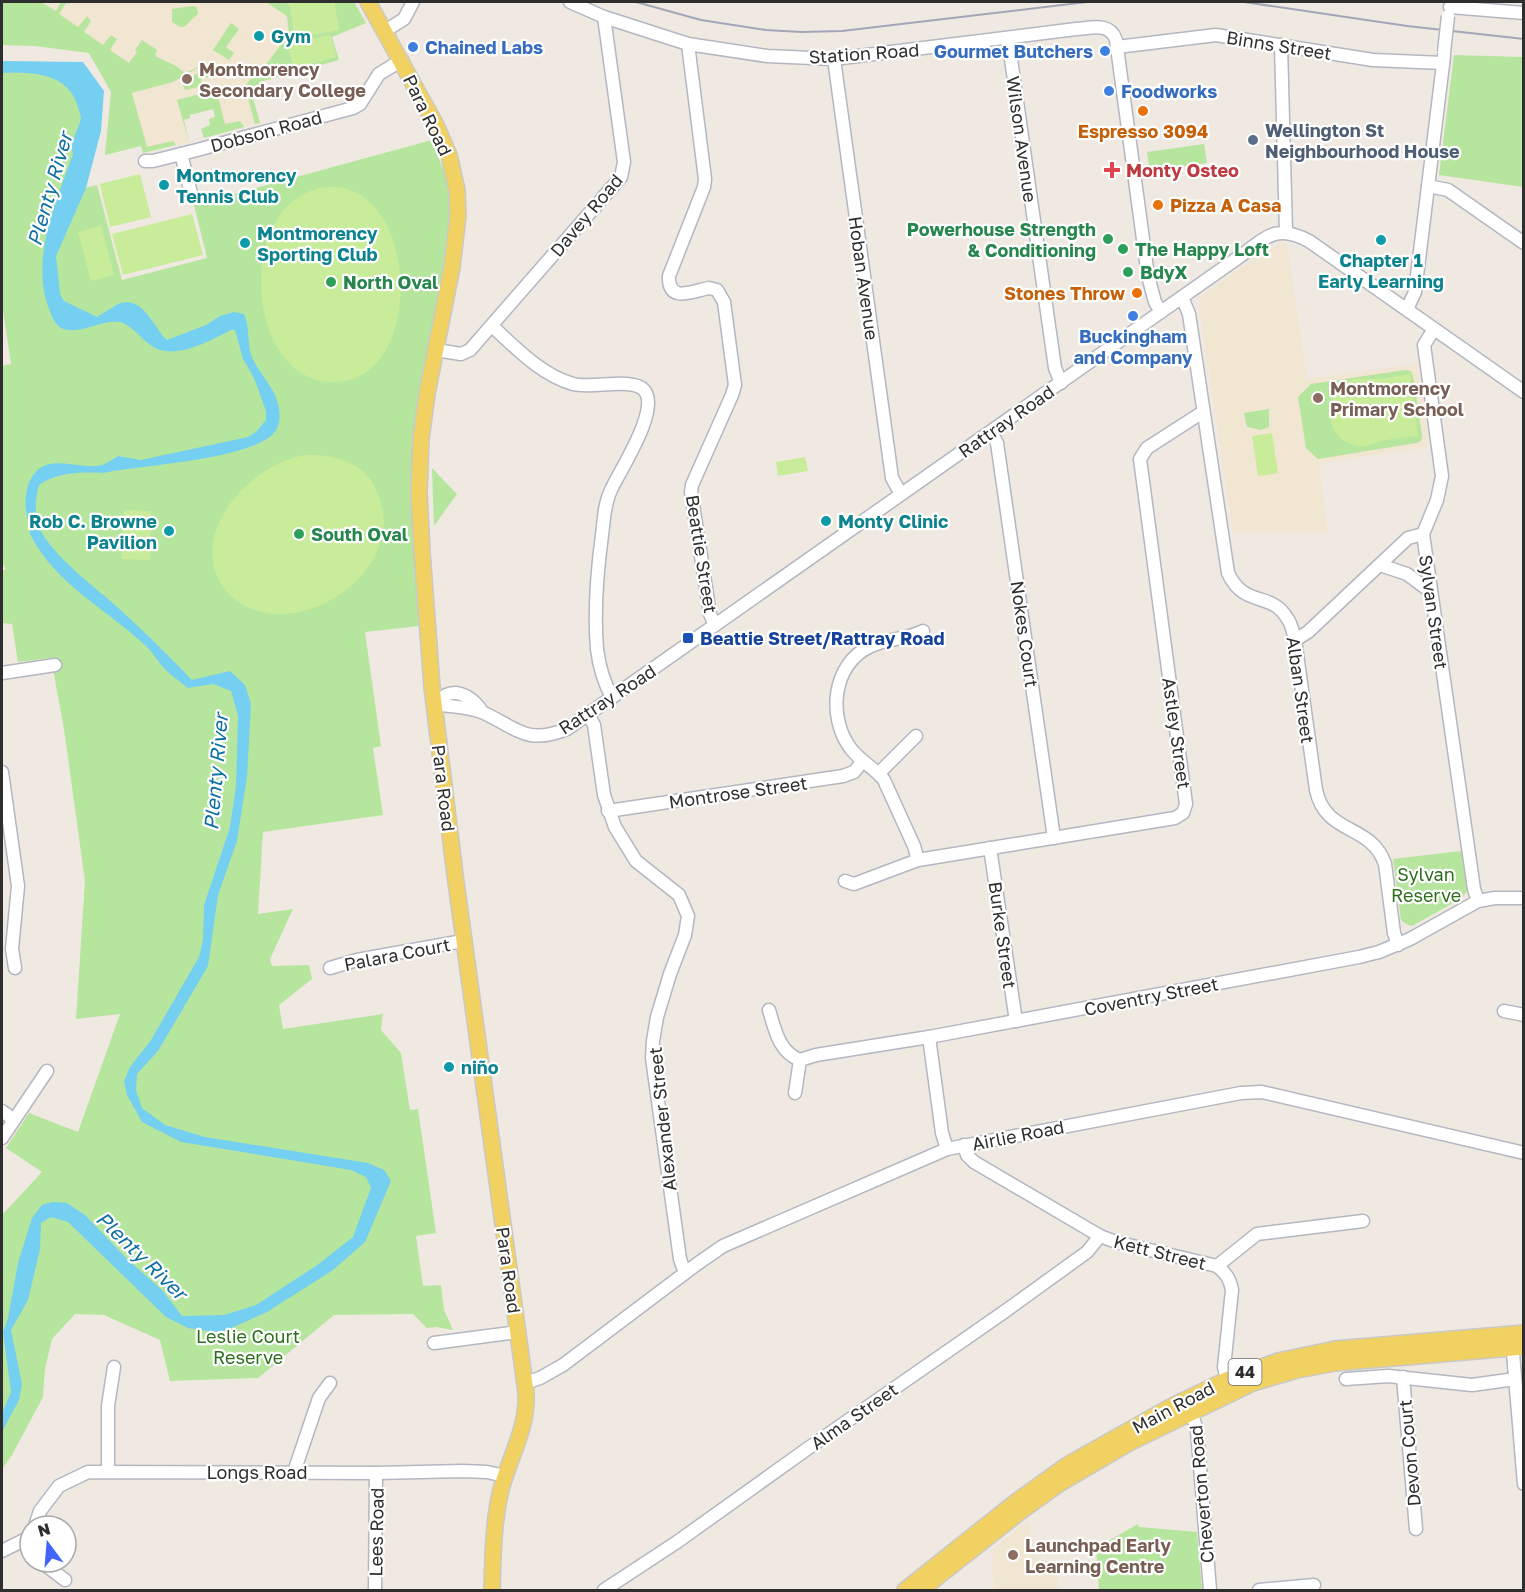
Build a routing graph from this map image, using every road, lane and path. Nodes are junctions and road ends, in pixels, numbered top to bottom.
1 (369, 2) edge
2 (412, 2) edge
3 (570, 2) edge
4 (1449, 8) edge
5 (1524, 13) edge
6 (604, 16) junction
7 (385, 31) junction
8 (1008, 38) junction
9 (688, 44) junction
10 (1281, 45) junction
11 (1116, 47) junction
12 (1444, 57) junction
13 (834, 59) junction
14 (402, 60) junction
15 (181, 154) junction
16 (145, 160) dead end
17 (1428, 186) junction
18 (192, 197) dead end
19 (1286, 232) junction
20 (1524, 243) edge
21 (1182, 297) junction
22 (1407, 309) junction
23 (1161, 312) junction
24 (492, 326) junction
25 (1434, 329) junction
26 (436, 350) junction
27 (1061, 383) junction
28 (1524, 392) edge
29 (1203, 412) junction
30 (991, 432) junction
31 (901, 495) junction
32 (1423, 534) junction
33 (1380, 565) junction
34 (1431, 592) junction
35 (715, 625) junction
36 (923, 631) dead end
37 (1295, 640) junction
38 (55, 665) dead end
39 (2, 673) edge
40 (612, 697) junction
41 (434, 704) junction
42 (588, 714) junction
43 (916, 736) dead end
44 (862, 762) junction
45 (2, 772) edge
46 (879, 773) junction
47 (608, 811) junction
48 (1054, 838) junction
49 (990, 848) junction
50 (918, 860) junction
51 (845, 881) dead end
52 (1524, 898) edge
53 (1478, 901) junction
54 (464, 941) junction
55 (1398, 945) junction
56 (15, 968) dead end
57 (330, 968) dead end
58 (769, 1010) dead end
59 (1504, 1011) dead end
60 (1524, 1015) edge
61 (1016, 1021) junction
62 (929, 1037) junction
63 (800, 1060) junction
64 (47, 1071) dead end
65 (795, 1093) dead end
66 (2, 1111) edge
67 (14, 1120) junction
68 (2, 1138) edge
69 (964, 1145) junction
70 (946, 1149) junction
71 (1524, 1153) edge
72 (1363, 1221) dead end
73 (1100, 1236) junction
74 (1217, 1266) junction
75 (685, 1273) junction
76 (518, 1332) junction
77 (1518, 1340) edge
78 (434, 1343) dead end
79 (114, 1367) dead end
80 (1403, 1377) junction
81 (1346, 1379) dead end
82 (1515, 1379) junction
83 (330, 1383) dead end
84 (1228, 1386) junction
85 (526, 1388) junction
86 (1189, 1405) junction
87 (108, 1471) junction
88 (294, 1472) junction
89 (376, 1473) junction
90 (505, 1476) junction
91 (1524, 1484) edge
92 (39, 1514) edge
93 (1416, 1529) dead end
94 (18, 1544) edge
95 (2, 1551) edge
96 (56, 1574) edge
97 (65, 1581) dead end
98 (1314, 1585) dead end
99 (375, 1590) edge
100 (492, 1590) edge
101 (604, 1590) edge
102 (905, 1590) edge
103 (921, 1590) edge
104 (1210, 1590) edge
105 (1259, 1590) edge

1 - 7 main road, Para Road
2 - 7 street
3 - 6 street, Station Road
4 - 5 street
4 - 12 street, bridge
6 - 9 street, Station Road
6 - 24 street, Davey Road
7 - 14 main road, Para Road
8 - 11 street, Station Road
8 - 13 street, Station Road
8 - 27 street, Wilson Avenue
9 - 13 street, Station Road
9 - 35 street, Beattie Street
10 - 11 street, Binns Street
10 - 12 street, Binns Street
10 - 19 street
11 - 23 street
12 - 17 street
13 - 31 street, Hoban Avenue
14 - 15 street, Dobson Road
14 - 26 main road, Para Road
15 - 16 street, Dobson Road
15 - 18 street
17 - 20 street
17 - 22 street
19 - 21 street, Rattray Road
19 - 22 street
21 - 23 street, Rattray Road
21 - 29 street, Alban Street
22 - 25 street
23 - 27 street, Rattray Road
24 - 26 street, Davey Road
24 - 40 street
25 - 28 street
25 - 32 street, Sylvan Street
26 - 41 main road, Para Road
27 - 30 street, Rattray Road
29 - 37 street, Alban Street
29 - 48 street, Astley Street
30 - 31 street, Rattray Road
30 - 48 street, Nokes Court
31 - 35 street, Rattray Road
32 - 33 street
32 - 34 street, Sylvan Street
33 - 34 street
33 - 37 street
34 - 53 street, Sylvan Street
35 - 40 street, Rattray Road
36 - 44 street
37 - 55 street, Alban Street
38 - 39 street
40 - 42 street, Rattray Road
41 - 42 street, Rattray Road
41 - 54 main road, Para Road
42 - 47 street, Alexander Street
43 - 46 street
44 - 46 street
44 - 47 street, Montrose Street
45 - 56 street
46 - 50 street
47 - 75 street, Alexander Street
48 - 49 street, Astley Street
49 - 50 street, Astley Street
49 - 61 street, Burke Street
50 - 51 street, Astley Street
52 - 53 street, Coventry Street
53 - 55 street, Coventry Street
54 - 57 street, Palara Court
54 - 76 main road, Para Road
55 - 61 street, Coventry Street
58 - 63 street
59 - 60 street
61 - 62 street, Coventry Street
62 - 63 street, Coventry Street
62 - 70 street
63 - 65 street
64 - 67 street
66 - 67 street
67 - 68 street
69 - 70 street, Airlie Road
69 - 71 street, Airlie Road
69 - 73 street, Kett Street
70 - 75 street, Airlie Road
72 - 74 street
73 - 74 street, Kett Street
73 - 101 street, Alma Street
74 - 84 street, Kett Street
75 - 85 street, Airlie Road
76 - 78 street
76 - 85 main road, Para Road
77 - 82 street
77 - 84 main road, Main Road / 44
79 - 87 street
80 - 81 street
80 - 82 street
80 - 93 street, Devon Court
82 - 91 street
83 - 88 street
84 - 86 main road, Main Road / 44
85 - 90 main road, Para Road
86 - 102 main road, Main Road / 44
86 - 103 main road, Main Road / 44
86 - 104 street, Cheverton Road
87 - 88 street, Longs Road
87 - 92 street, Longs Road
88 - 89 street, Longs Road
89 - 90 street, Longs Road
89 - 99 street, Lees Road
90 - 100 main road, Para Road
94 - 95 street
96 - 97 street
98 - 105 street

